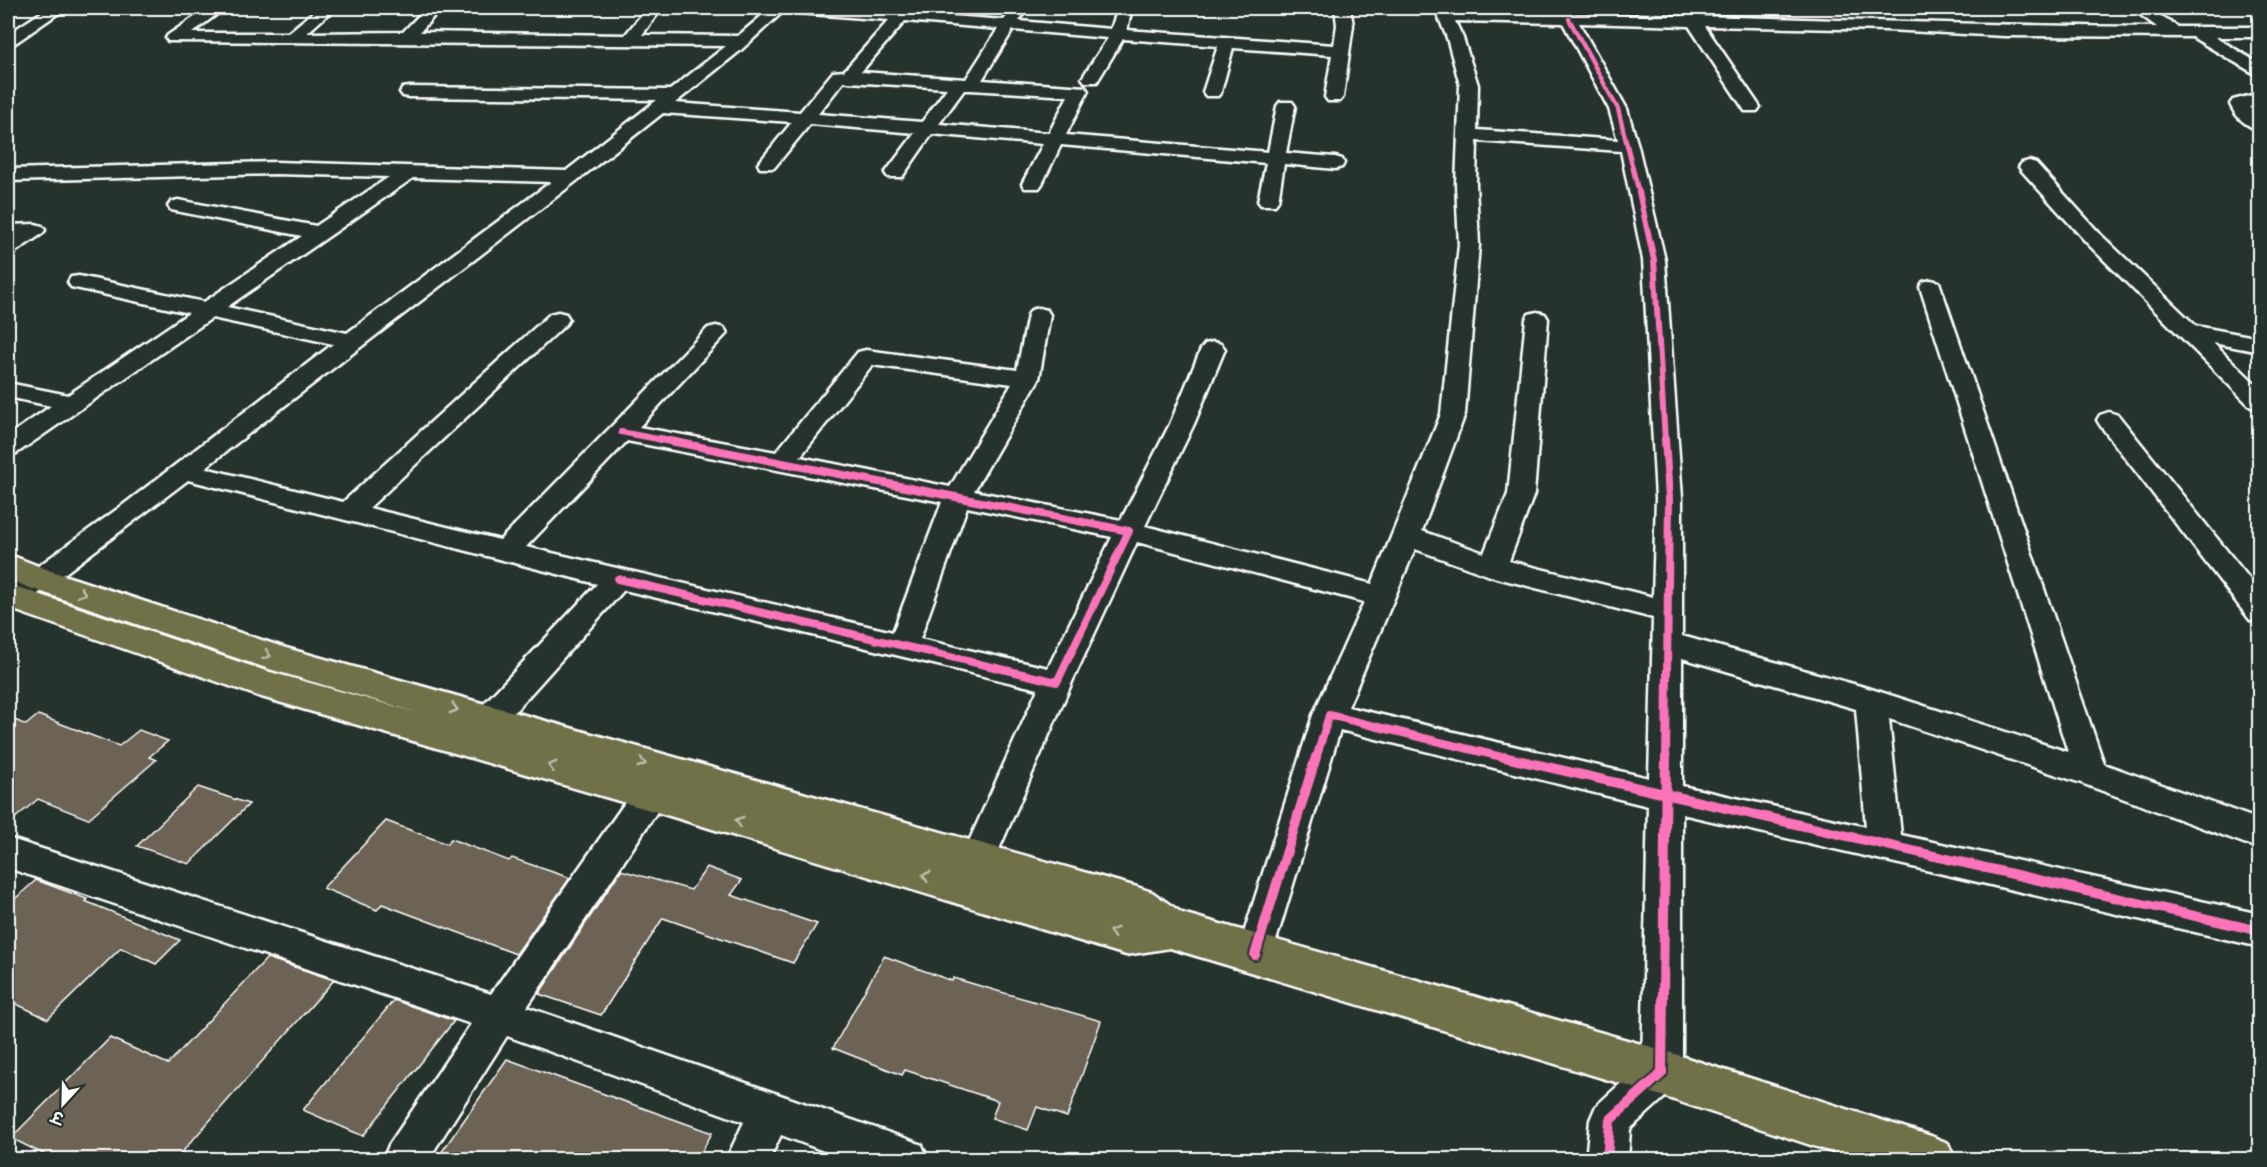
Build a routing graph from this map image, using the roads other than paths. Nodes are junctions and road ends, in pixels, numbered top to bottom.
1 (58, 8) edge
2 (217, 8) edge
3 (327, 8) edge
4 (434, 8) edge
5 (655, 8) edge
6 (780, 8) edge
7 (798, 8) edge
8 (1020, 8) edge
9 (1125, 8) edge
10 (1343, 8) edge
11 (2139, 8) edge
12 (1443, 11) edge
13 (905, 12) edge
14 (1588, 14) edge
15 (1690, 14) edge
16 (1569, 19) junction
17 (1010, 25) junction
18 (2175, 32) junction
19 (2196, 32) junction
20 (2259, 32) edge
21 (1118, 34) junction
22 (407, 37) junction
23 (291, 38) junction
24 (629, 40) junction
25 (8, 41) edge
26 (742, 41) junction
27 (1227, 42) junction
28 (1342, 51) junction
29 (2259, 72) edge
30 (848, 76) junction
31 (1091, 78) dead end
32 (965, 85) junction
33 (408, 92) dead end
34 (1212, 92) dead end
35 (1334, 97) dead end
36 (2259, 98) edge
37 (666, 101) junction
38 (1286, 106) dead end
39 (1751, 107) dead end
40 (805, 118) junction
41 (2259, 125) edge
42 (928, 129) junction
43 (1468, 135) junction
44 (1053, 141) junction
45 (1629, 146) junction
46 (1277, 158) junction
47 (1335, 163) dead end
48 (767, 164) dead end
49 (2029, 167) dead end
50 (409, 172) junction
51 (895, 173) dead end
52 (8, 175) edge
53 (571, 177) junction
54 (1032, 184) dead end
55 (1268, 201) dead end
56 (178, 206) dead end
57 (8, 231) edge
58 (320, 233) junction
59 (8, 248) edge
60 (79, 282) dead end
61 (1931, 287) dead end
62 (207, 311) junction
63 (1039, 315) dead end
64 (558, 319) dead end
65 (1537, 319) dead end
66 (2186, 331) junction
67 (716, 333) dead end
68 (351, 341) junction
69 (2259, 345) edge
70 (1213, 348) dead end
71 (1027, 379) junction
72 (8, 390) edge
73 (2259, 402) edge
74 (72, 403) junction
75 (2109, 420) dead end
76 (621, 432) junction
77 (8, 447) edge
78 (782, 462) junction
79 (184, 471) junction
80 (957, 497) junction
81 (348, 512) junction
82 (1129, 531) junction
83 (1407, 536) junction
84 (506, 551) junction
85 (1493, 567) junction
86 (618, 579) junction
87 (15, 588) edge
88 (1381, 597) junction
89 (2254, 600) edge
90 (1668, 611) junction
91 (1667, 643) junction
92 (903, 646) junction
93 (1057, 682) junction
94 (1871, 701) junction
95 (1329, 715) junction
96 (489, 719) junction
97 (2091, 774) junction
98 (650, 794) junction
99 (1665, 796) junction
100 (2259, 835) edge
101 (1885, 846) junction
102 (978, 859) junction
103 (12, 860) edge
104 (2259, 931) edge
105 (1179, 932) junction
106 (1249, 952) junction
107 (499, 1015) junction
108 (1662, 1073) junction
109 (770, 1113) junction
110 (405, 1160) edge
111 (747, 1160) edge
112 (907, 1160) edge
113 (1607, 1160) edge
114 (1931, 1160) edge

1 - 25 street
2 - 23 street
3 - 23 street
4 - 22 street
5 - 24 street
6 - 26 street
7 - 13 street
8 - 17 street
9 - 21 street
10 - 28 street
11 - 18 street
12 - 16 street
12 - 43 street
13 - 17 street
13 - 30 street
14 - 15 street
14 - 16 street
15 - 18 street
15 - 39 street
16 - 45 street
17 - 21 street
17 - 32 street
18 - 19 street
19 - 20 street
19 - 29 street
21 - 27 street
21 - 31 street
22 - 23 street
22 - 24 street
24 - 26 street
26 - 37 street
27 - 28 street
27 - 34 street
28 - 35 street
30 - 32 street
30 - 40 street
32 - 42 street
32 - 44 street
33 - 37 street
36 - 41 street
37 - 40 street
37 - 53 street
38 - 46 street
40 - 42 street
40 - 48 street
42 - 44 street
42 - 51 street
43 - 45 street
43 - 83 street
44 - 46 street
44 - 54 street
45 - 90 street
46 - 47 street
46 - 55 street
49 - 66 street
50 - 52 street
50 - 53 street
50 - 58 street
53 - 68 street
56 - 58 street
57 - 59 street
58 - 62 street
60 - 62 street
61 - 97 street
62 - 68 street
62 - 74 street
63 - 71 street
64 - 81 street
65 - 85 street
66 - 69 street
66 - 73 street
67 - 76 street
68 - 79 street
70 - 82 street
71 - 78 street
71 - 80 street
72 - 74 street
74 - 77 street
75 - 89 street
76 - 78 street
76 - 84 street
78 - 80 street
79 - 81 street
79 - 87 street
80 - 82 street
80 - 92 street
81 - 84 street
82 - 88 street
82 - 93 street
83 - 85 street
83 - 88 street
84 - 86 street
85 - 90 street
86 - 92 street
86 - 96 street
87 -> 96 main road
98 -> 87 main road
88 - 95 street
90 - 91 street
91 - 94 street
91 - 99 street
92 - 93 street
93 - 102 street
94 - 97 street
94 - 101 street
95 - 99 street
95 - 106 street
96 -> 102 main road
97 - 100 street
105 -> 98 main road
98 - 107 street
99 - 101 street
99 - 108 street
101 - 104 street
102 - 105 main road
103 - 107 street
105 - 106 main road
106 - 108 main road
107 - 109 street
107 - 110 street
108 - 113 street
108 - 114 main road
109 - 111 street
109 - 112 street

